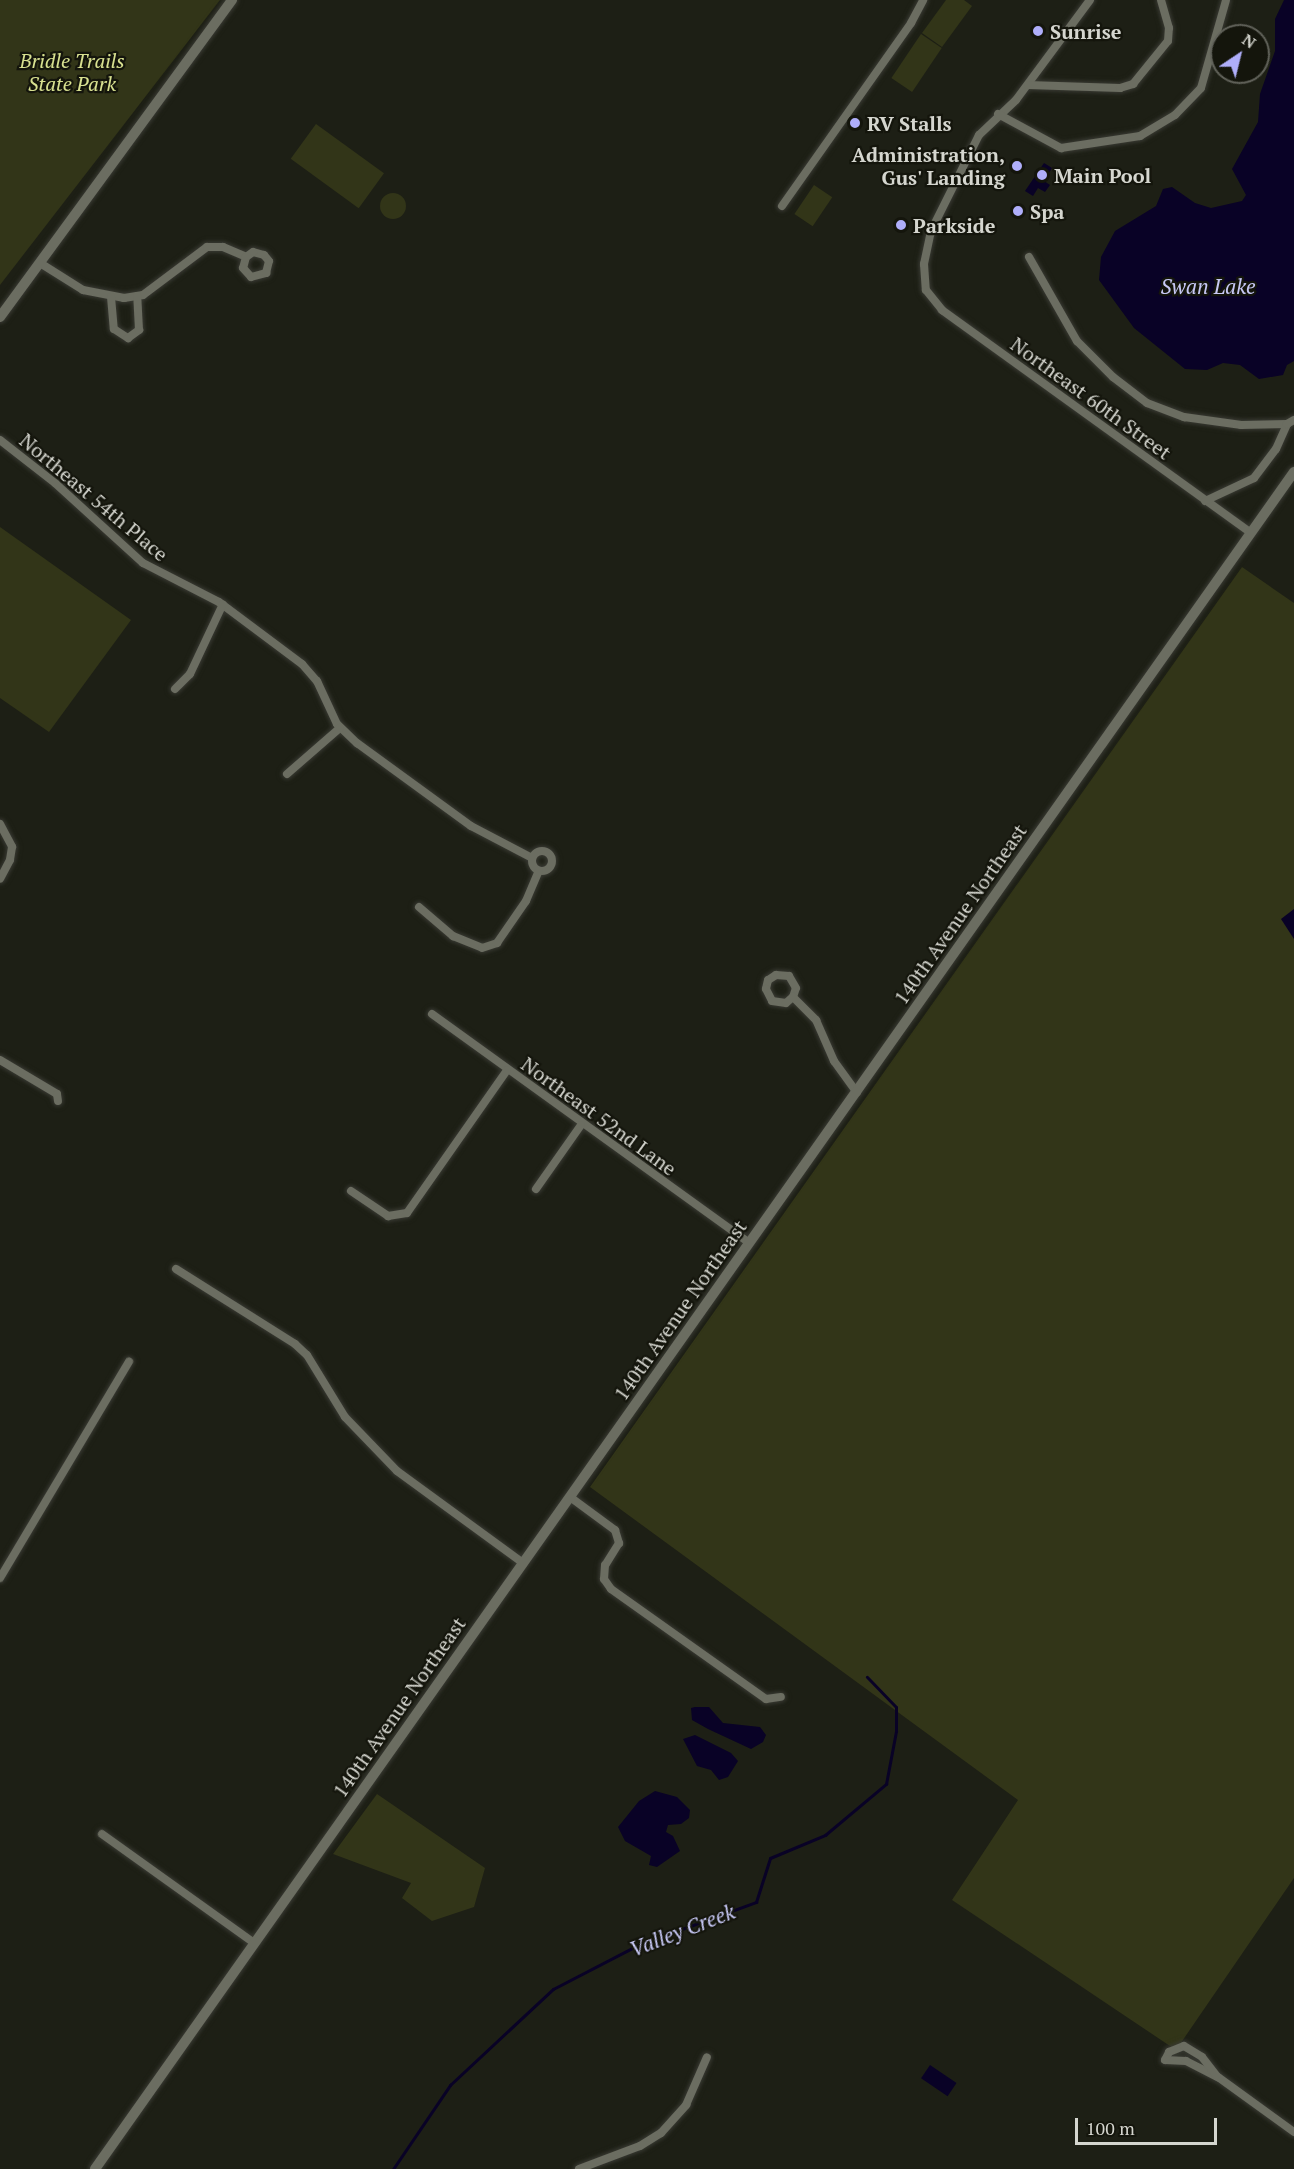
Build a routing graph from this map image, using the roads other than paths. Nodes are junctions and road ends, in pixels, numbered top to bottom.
1 (232, 0) edge
2 (923, 0) edge
3 (1090, 0) edge
4 (1161, 0) edge
5 (1226, 0) edge
6 (1028, 85) junction
7 (998, 114) junction
8 (782, 206) dead end
9 (246, 257) dead end
10 (1029, 257) dead end
11 (40, 262) junction
12 (137, 296) junction
13 (111, 297) junction
14 (0, 317) edge
15 (1290, 422) edge
16 (0, 440) edge
17 (1293, 477) edge
18 (1205, 501) junction
19 (1251, 533) junction
20 (223, 604) junction
21 (175, 689) dead end
22 (340, 728) junction
23 (287, 774) dead end
24 (0, 824) edge
25 (532, 858) junction
26 (539, 871) junction
27 (0, 879) edge
28 (419, 907) dead end
29 (793, 997) dead end
30 (432, 1014) dead end
31 (0, 1060) edge
32 (507, 1070) junction
33 (857, 1093) junction
34 (58, 1101) dead end
35 (581, 1125) junction
36 (536, 1189) dead end
37 (351, 1191) dead end
38 (748, 1243) junction
39 (176, 1269) dead end
40 (129, 1362) dead end
41 (570, 1497) junction
42 (523, 1563) junction
43 (0, 1578) edge
44 (781, 1697) dead end
45 (102, 1834) dead end
46 (254, 1944) junction
47 (707, 2057) dead end
48 (1218, 2078) junction
49 (1294, 2132) edge
50 (95, 2169) edge
51 (579, 2169) edge

1 - 11 street
2 - 8 street
3 - 6 street
4 - 6 street
5 - 7 street
6 - 7 street
7 - 18 street, Northeast 60th Street
9 - 12 street
10 - 15 street
11 - 13 street
11 - 14 street
12 - 13 street
12 - 13 street
15 - 18 street
16 - 20 street, Northeast 54th Place
17 - 19 street, 140th Avenue Northeast
18 - 19 street, Northeast 60th Street
19 - 33 street, 140th Avenue Northeast
20 - 21 street
20 - 22 street, Northeast 54th Place
22 - 23 street
22 - 25 street, Northeast 54th Place
24 - 27 street
25 - 26 street
25 - 26 street, Northeast 54th Place
26 - 28 street
29 - 33 street
30 - 32 street, Northeast 52nd Lane
31 - 34 street
32 - 35 street, Northeast 52nd Lane
32 - 37 street
33 - 38 street, 140th Avenue Northeast
35 - 36 street
35 - 38 street, Northeast 52nd Lane
38 - 41 street, 140th Avenue Northeast
39 - 42 street
40 - 43 street
41 - 42 street, 140th Avenue Northeast
41 - 44 street
42 - 46 street, 140th Avenue Northeast
45 - 46 street
46 - 50 street, 140th Avenue Northeast
47 - 51 street
48 - 48 street
48 - 49 street

